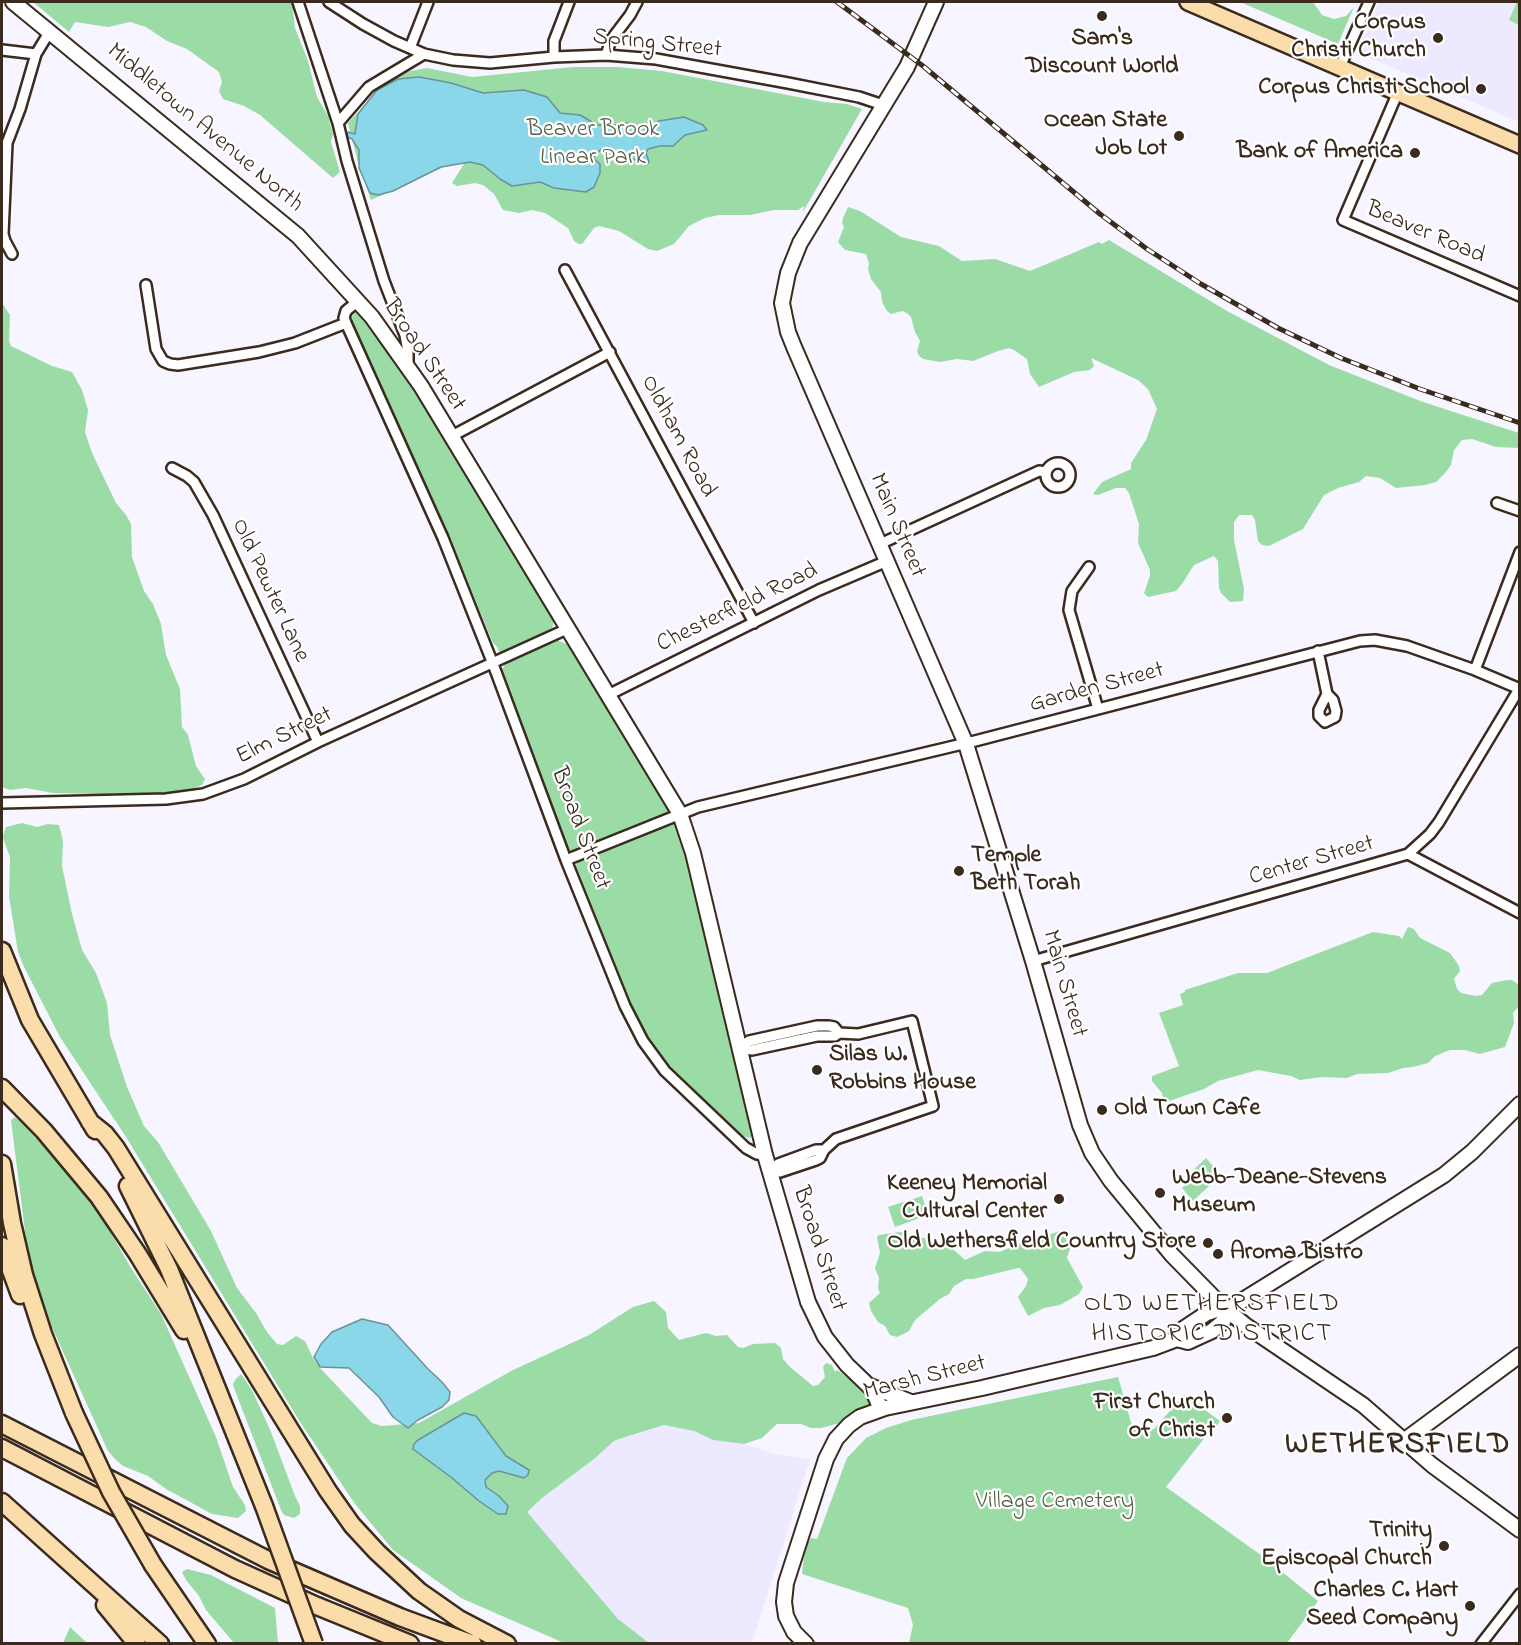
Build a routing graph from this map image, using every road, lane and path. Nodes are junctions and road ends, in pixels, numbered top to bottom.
1 (13, 2) edge
2 (297, 2) edge
3 (329, 2) edge
4 (428, 2) edge
5 (569, 2) edge
6 (637, 2) edge
7 (936, 2) edge
8 (1188, 2) edge
9 (1369, 2) edge
10 (50, 31) junction
11 (410, 48) junction
12 (2, 50) edge
13 (36, 54) junction
14 (424, 54) junction
15 (606, 56) junction
16 (554, 57) junction
17 (1340, 68) junction
18 (1398, 93) junction
19 (883, 105) junction
20 (338, 123) junction
21 (1520, 145) edge
22 (12, 254) dead end
23 (565, 270) dead end
24 (146, 285) dead end
25 (1520, 296) edge
26 (358, 301) junction
27 (346, 323) junction
28 (610, 352) junction
29 (408, 366) junction
30 (450, 437) junction
31 (172, 468) dead end
32 (1046, 472) dead end
33 (1497, 503) dead end
34 (1520, 511) edge
35 (880, 544) junction
36 (1520, 552) edge
37 (887, 561) junction
38 (1089, 567) dead end
39 (754, 623) junction
40 (567, 629) junction
41 (1318, 651) junction
42 (493, 664) junction
43 (1476, 670) junction
44 (1519, 689) edge
45 (1327, 694) dead end
46 (608, 695) junction
47 (1098, 709) junction
48 (318, 742) junction
49 (966, 744) junction
50 (2, 803) edge
51 (680, 814) junction
52 (1408, 854) junction
53 (566, 860) junction
54 (1520, 913) edge
55 (2, 951) edge
56 (1033, 961) junction
57 (739, 1048) junction
58 (2, 1088) edge
59 (1520, 1104) edge
60 (90, 1122) junction
61 (765, 1155) junction
62 (2, 1164) edge
63 (769, 1171) junction
64 (2, 1246) edge
65 (1227, 1310) junction
66 (1520, 1355) edge
67 (60, 1377) junction
68 (212, 1378) junction
69 (866, 1384) junction
70 (910, 1402) junction
71 (881, 1409) junction
72 (2, 1424) edge
73 (1404, 1440) junction
74 (2, 1448) edge
75 (2, 1502) edge
76 (1520, 1530) edge
77 (59, 1553) junction
78 (165, 1584) junction
79 (1520, 1594) edge
80 (137, 1644) edge
81 (160, 1644) edge
82 (207, 1644) edge
83 (217, 1644) edge
84 (314, 1644) edge
85 (410, 1644) edge
86 (473, 1644) edge
87 (507, 1644) edge
88 (806, 1644) edge
89 (1481, 1644) edge

1 - 10 street, Middletown Avenue North
2 - 20 street
3 - 11 street, Spring Street
4 - 11 street
5 - 16 street
6 - 15 street
7 - 19 street, Main Street
8 - 17 main road
9 - 17 street
10 - 13 street
10 - 26 street, Middletown Avenue North
11 - 14 street, Spring Street
12 - 13 street
13 - 22 street
14 - 16 street, Spring Street
14 - 20 street
15 - 16 street, Spring Street
15 - 19 street, Spring Street
17 - 18 main road
18 - 21 main road
18 - 25 street, Beaver Road
19 - 35 street, Main Street
20 - 29 street
23 - 28 street, Oldham Road
24 - 27 street
26 - 27 street, Broad Street
26 - 29 street, Broad Street
27 - 42 street, Broad Street
28 - 30 street
28 - 39 street, Oldham Road
29 - 30 street, Broad Street
30 - 40 street, Broad Street
31 - 48 street, Old Pewter Lane
32 - 35 street
33 - 34 street
35 - 37 street, Main Street
36 - 43 street
37 - 39 street, Chesterfield Road
37 - 49 street, Main Street
38 - 47 street
39 - 46 street, Chesterfield Road
40 - 42 street, Elm Street
40 - 46 street, Broad Street
41 - 43 street, Garden Street
41 - 45 street
41 - 47 street, Garden Street
42 - 48 street, Elm Street
42 - 53 street, Broad Street
43 - 44 street, Garden Street
44 - 52 street, Center Street
46 - 51 street, Broad Street
47 - 49 street, Garden Street
48 - 50 street, Elm Street
49 - 51 street, Garden Street
49 - 56 street, Main Street
51 - 53 street, Garden Street
51 - 57 street, Broad Street
52 - 54 street
52 - 56 street, Center Street
53 - 61 street, Broad Street
55 - 60 highway
56 - 65 street, Main Street
57 - 61 street, Broad Street
57 - 63 street
58 - 68 highway
59 - 65 street, Marsh Street
60 - 68 highway
60 - 87 highway
61 - 63 street, Broad Street
62 - 67 highway
63 - 69 street, Broad Street
64 - 67 highway
65 - 70 street, Marsh Street
65 - 73 street, Main Street
66 - 73 street
67 - 78 highway, bridge
68 - 84 highway, bridge
69 - 70 street
69 - 71 street, Broad Street
70 - 71 street, Marsh Street
71 - 88 street, Marsh Street
72 - 86 highway
73 - 76 street, Main Street
74 - 85 highway
75 - 77 highway
77 - 80 highway
77 - 81 highway
78 - 82 highway
78 - 83 highway
79 - 89 street

